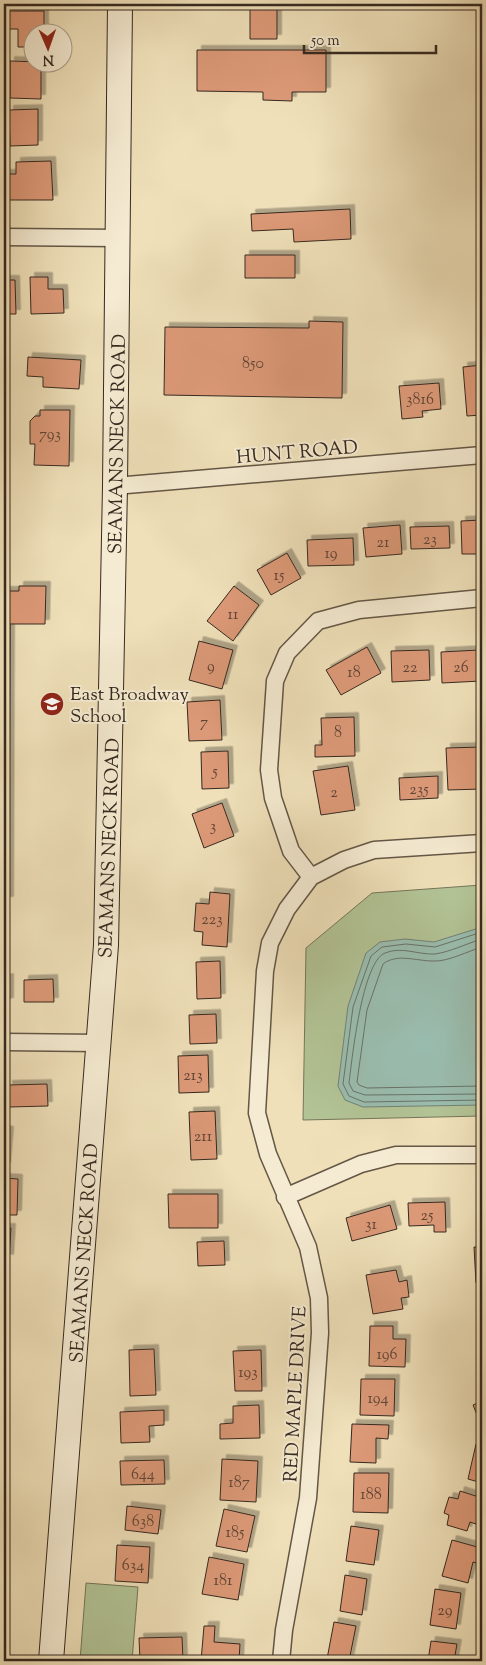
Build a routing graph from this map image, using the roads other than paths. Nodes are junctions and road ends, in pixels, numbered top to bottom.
1 (120, 4) edge
2 (4, 237) edge
3 (118, 238) junction
4 (482, 455) edge
5 (115, 486) junction
6 (482, 598) edge
7 (482, 843) edge
8 (311, 878) junction
9 (4, 1042) edge
10 (99, 1043) junction
11 (482, 1155) edge
12 (285, 1197) junction
13 (51, 1661) edge
14 (281, 1661) edge

1 - 3 main road, SEAMANS NECK ROAD
2 - 3 street
3 - 5 main road, SEAMANS NECK ROAD
4 - 5 street, HUNT ROAD
5 - 10 main road, SEAMANS NECK ROAD
6 - 8 street
7 - 8 street, RED MAPLE DRIVE
8 - 12 street, RED MAPLE DRIVE
9 - 10 street
10 - 13 main road, SEAMANS NECK ROAD
11 - 12 street
12 - 14 street, RED MAPLE DRIVE

